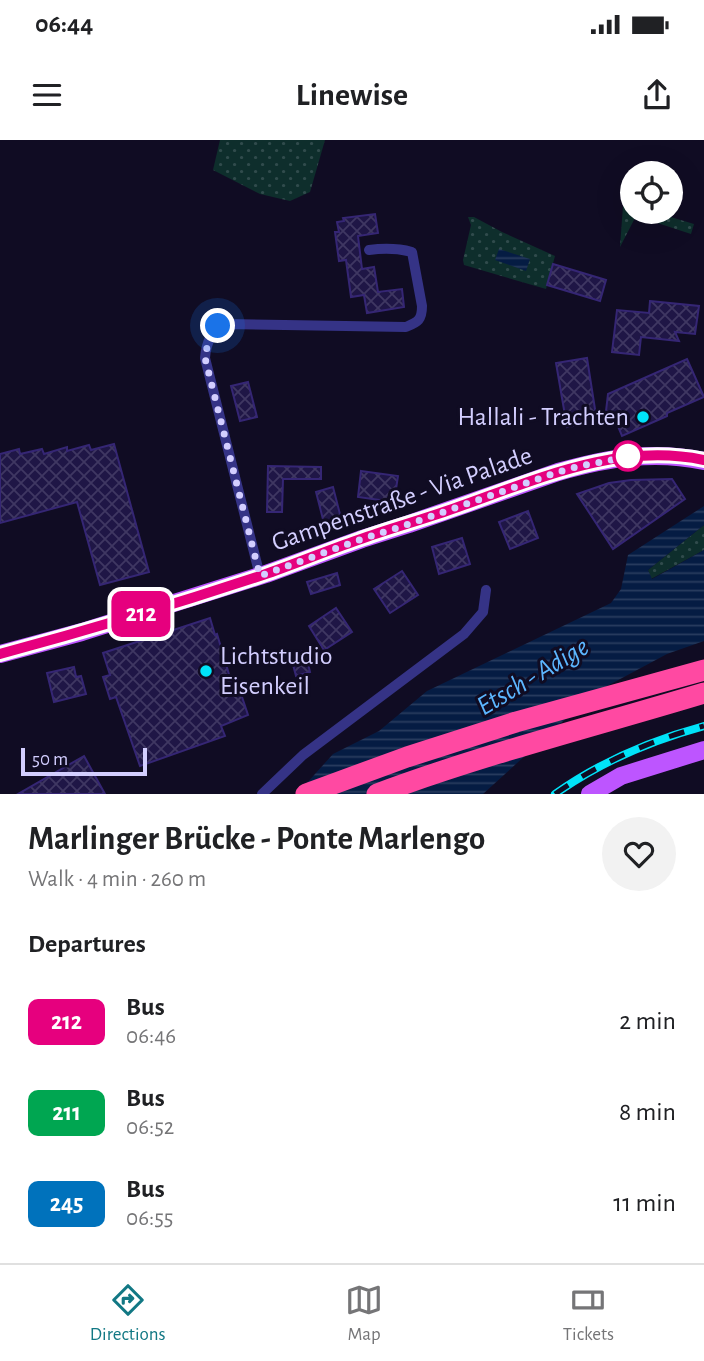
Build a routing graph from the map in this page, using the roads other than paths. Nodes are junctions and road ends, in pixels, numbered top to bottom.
1 (369, 250) dead end
2 (704, 460) edge
3 (260, 576) junction
4 (486, 590) dead end
5 (0, 654) edge
6 (704, 670) edge
7 (704, 693) edge
8 (704, 750) edge
9 (306, 793) edge
10 (262, 794) edge
11 (377, 794) edge
12 (590, 794) edge

1 - 3 lane
2 - 3 main road, Gampenstraße - Via Palade
3 - 5 main road, Gampenstraße - Via Palade
4 - 10 lane
6 - 9 highway
7 - 11 highway
8 - 12 main road

